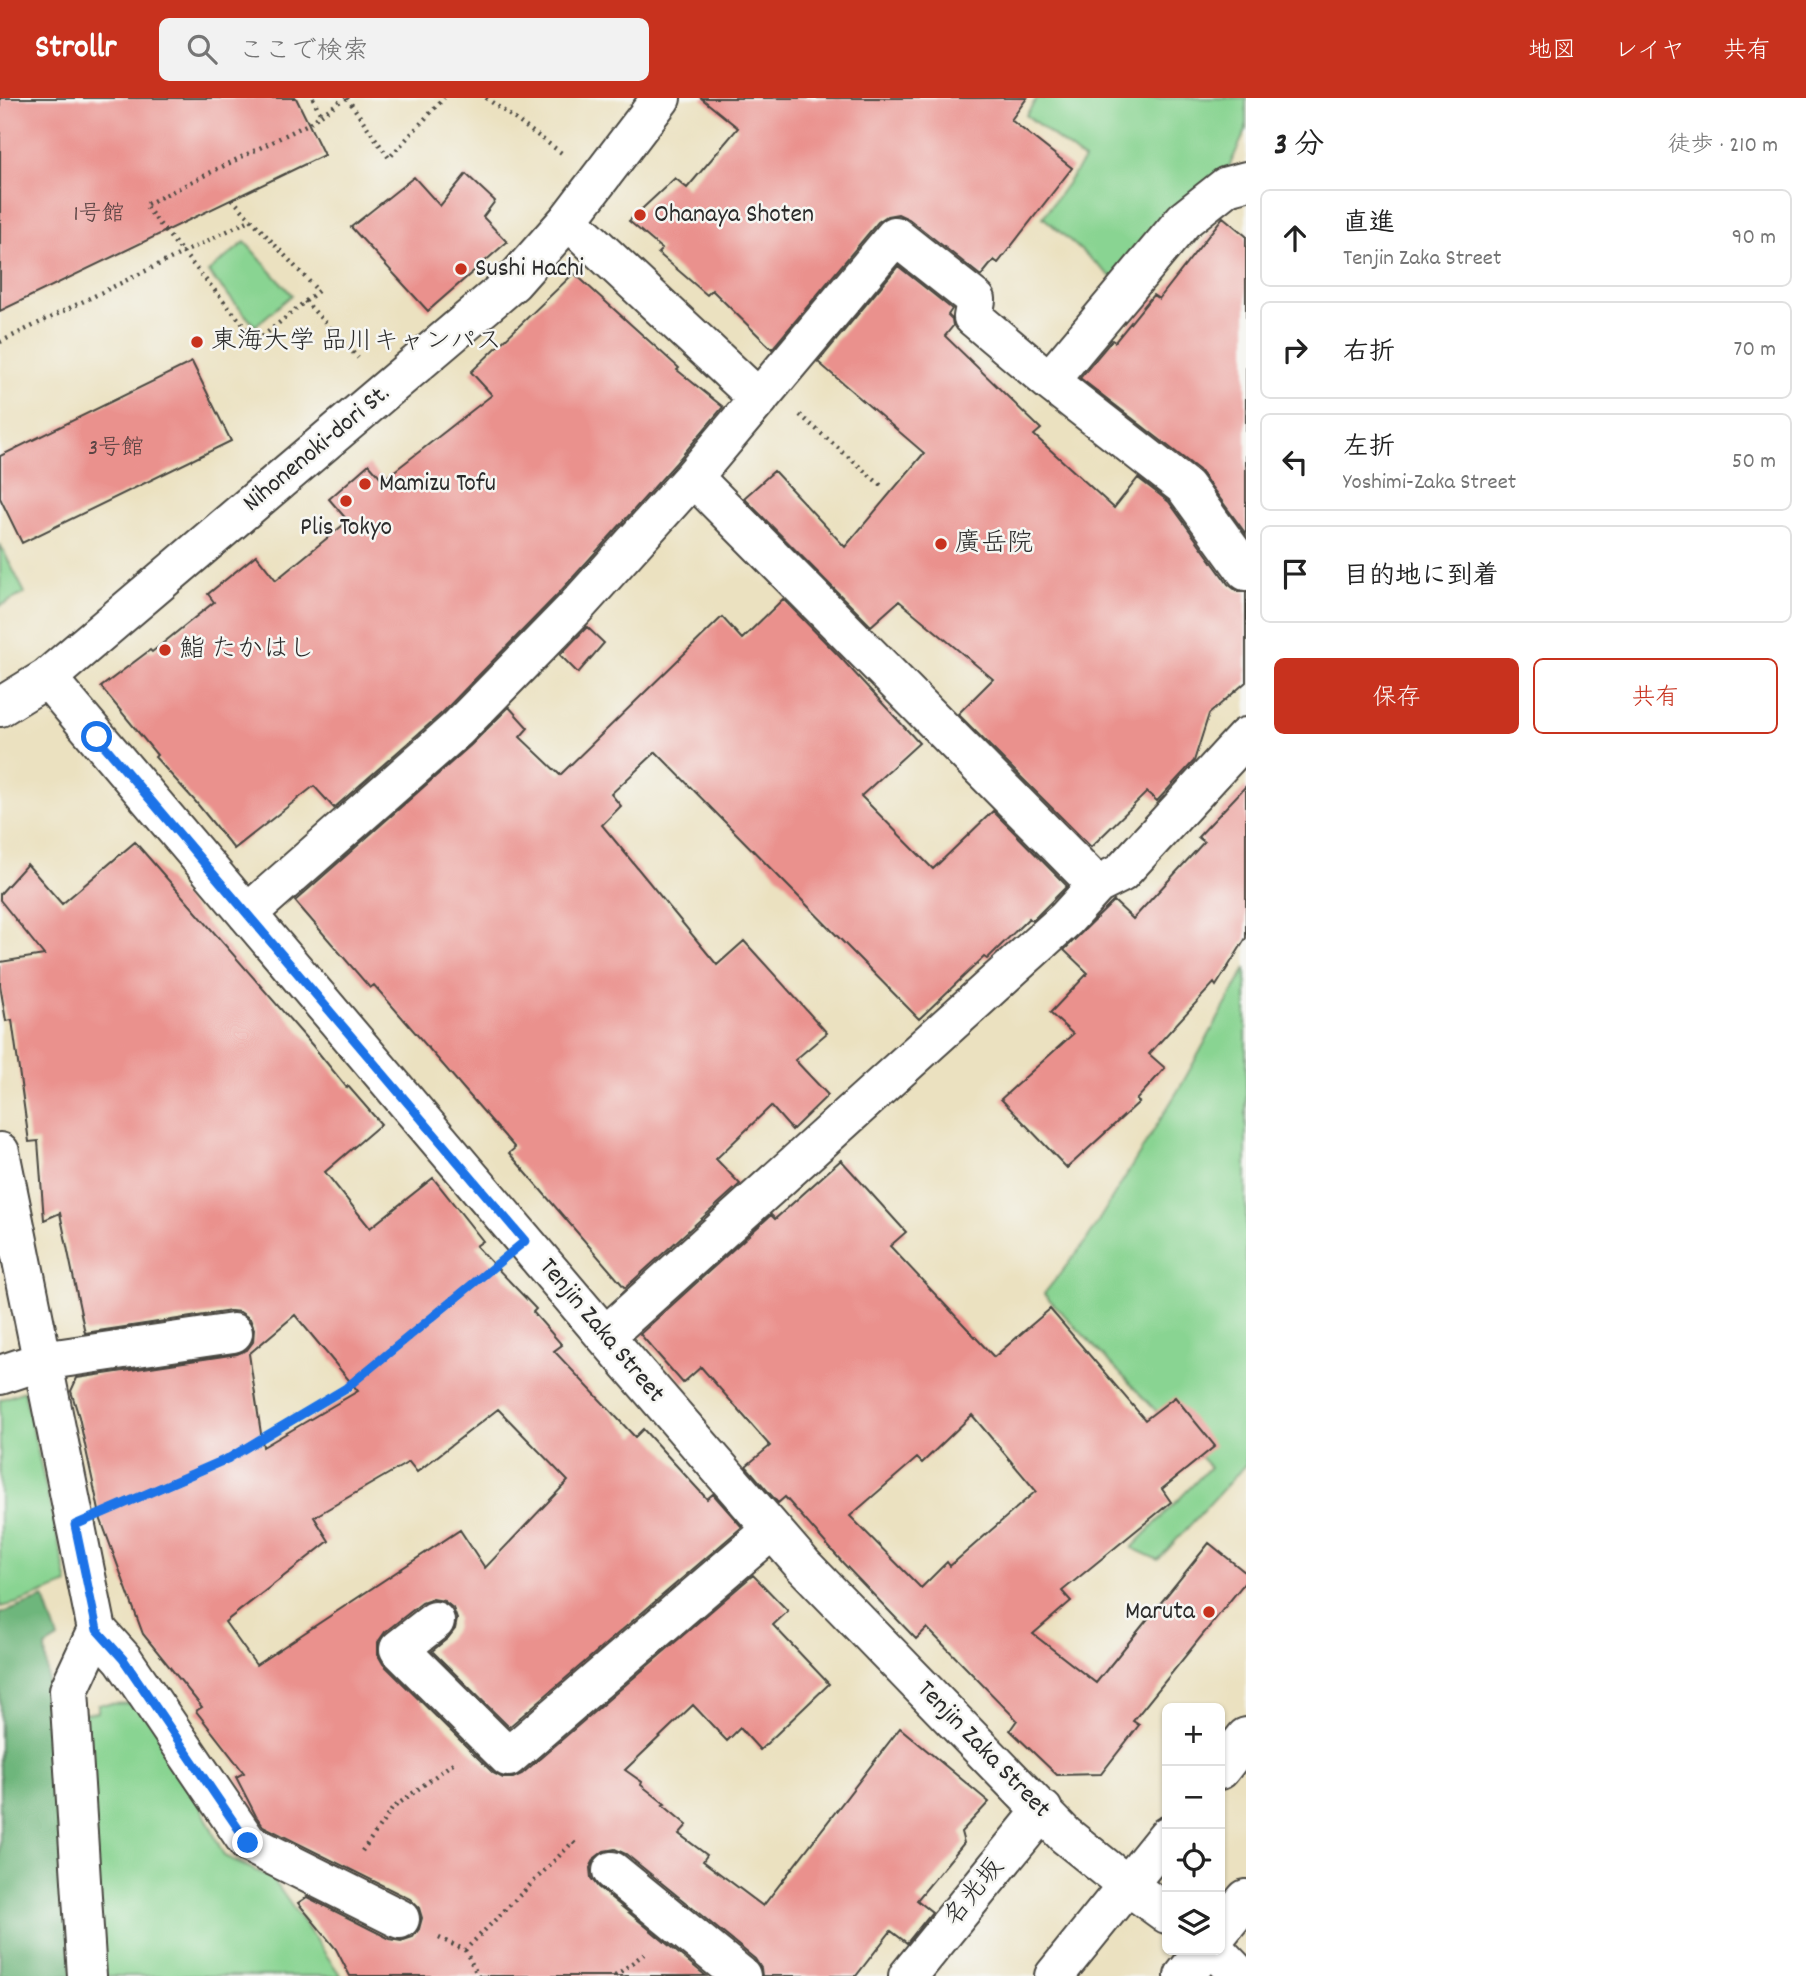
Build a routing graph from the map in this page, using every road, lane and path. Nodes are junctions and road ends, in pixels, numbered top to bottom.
1 (313, 98) edge
2 (346, 98) edge
3 (444, 98) edge
4 (486, 98) edge
5 (662, 98) edge
6 (321, 115) junction
7 (573, 161) dead end
8 (1246, 181) edge
9 (232, 199) dead end
10 (251, 219) junction
11 (568, 220) junction
12 (305, 300) junction
13 (0, 342) edge
14 (365, 367) dead end
15 (1049, 380) junction
16 (763, 393) junction
17 (693, 477) junction
18 (884, 488) dead end
19 (1246, 571) edge
20 (47, 678) junction
21 (0, 708) edge
22 (1246, 737) edge
23 (1097, 885) junction
24 (247, 914) junction
25 (0, 1152) edge
26 (525, 1241) junction
27 (233, 1333) dead end
28 (605, 1336) junction
29 (42, 1361) junction
30 (0, 1375) edge
31 (75, 1525) junction
32 (772, 1530) junction
33 (435, 1621) dead end
34 (97, 1630) junction
35 (487, 1737) junction
36 (1246, 1737) edge
37 (1223, 1766) edge
38 (1042, 1810) junction
39 (1162, 1842) edge
40 (611, 1871) joint
41 (1127, 1885) junction
42 (335, 1888) junction
43 (1246, 1899) edge
44 (1162, 1910) edge
45 (400, 1919) joint
46 (1225, 1925) edge
47 (465, 1950) junction
48 (1201, 1955) edge
49 (1220, 1955) edge
50 (87, 1976) edge
51 (478, 1976) edge
52 (741, 1976) edge
53 (908, 1976) edge
54 (1054, 1976) edge
55 (1184, 1976) edge
56 (1240, 1976) edge

1 - 6 path
2 - 3 path
2 - 6 path
4 - 7 path
5 - 11 main road, Nihonenoki-dori St.
6 - 12 path, bridge
8 - 15 main road
9 - 10 path
10 - 12 path
10 - 13 path
11 - 16 main road
11 - 20 main road, Nihonenoki-dori St.
12 - 14 path
15 - 16 main road
15 - 19 main road
16 - 17 main road
16 - 18 path
17 - 23 main road
17 - 24 main road
20 - 21 main road, Nihonenoki-dori St.
20 - 24 main road, Tenjin Zaka Street
22 - 23 main road
23 - 28 main road
24 - 26 main road, Tenjin Zaka Street
25 - 29 main road
26 - 28 main road, Tenjin Zaka Street
26 - 31 path
27 - 29 main road
28 - 32 main road, Tenjin Zaka Street
29 - 30 main road
29 - 31 main road
31 - 34 main road
32 - 35 main road
32 - 38 main road, Tenjin Zaka Street
33 - 35 main road
34 - 42 main road
34 - 50 main road
35 - 42 path
36 - 37 main road
38 - 41 main road, Tenjin Zaka Street
38 - 53 main road, 名光坂
39 - 41 main road
40 - 47 path
40 - 52 main road
41 - 44 main road, Tenjin Zaka Street
41 - 54 main road
42 - 45 main road
43 - 46 main road
45 - 47 path
47 - 51 path
48 - 55 main road
49 - 56 main road

